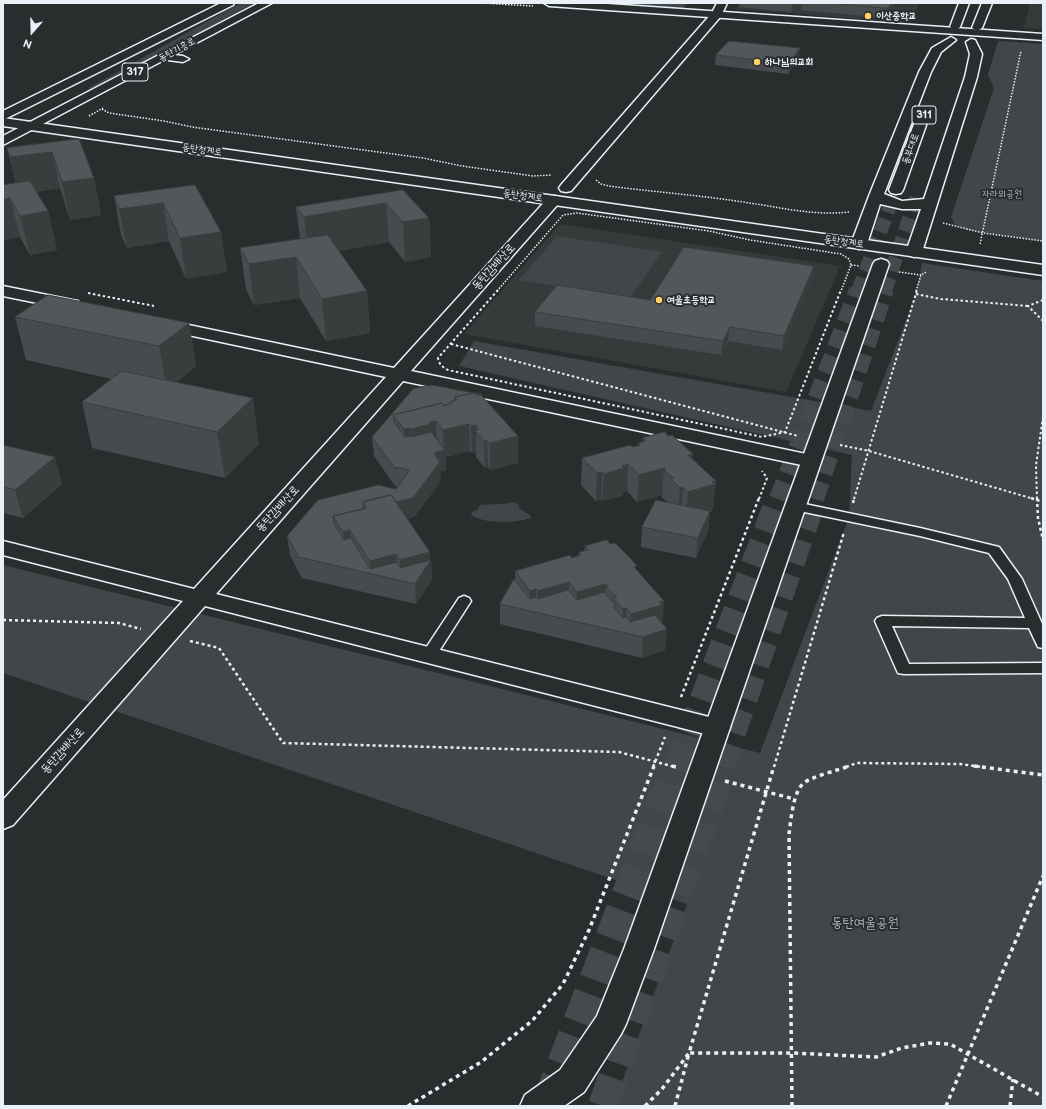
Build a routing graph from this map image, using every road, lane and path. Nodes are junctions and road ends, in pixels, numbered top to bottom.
1 (229, 3) edge
2 (267, 3) edge
3 (549, 3) edge
4 (722, 3) edge
5 (964, 3) edge
6 (987, 3) edge
7 (717, 14) junction
8 (977, 28) dead end
9 (953, 33) junction
10 (1043, 36) edge
11 (1022, 47) dead end
12 (164, 56) junction
13 (183, 59) dead end
14 (940, 68) dead end
15 (62, 86) junction
16 (98, 91) junction
17 (953, 94) dead end
18 (928, 104) dead end
19 (102, 109) dead end
20 (5, 115) edge
21 (49, 116) junction
22 (31, 126) junction
23 (3, 141) edge
24 (394, 164) dead end
25 (557, 174) dead end
26 (594, 179) dead end
27 (896, 190) tunnel mouth
28 (582, 191) dead end
29 (557, 192) junction
30 (876, 196) junction
31 (931, 202) junction
32 (852, 211) dead end
33 (947, 223) dead end
34 (880, 232) dead end
35 (983, 233) junction
36 (858, 234) junction
37 (903, 236) dead end
38 (934, 240) dead end
39 (1043, 241) edge
40 (916, 245) junction
41 (881, 264) junction
42 (932, 270) dead end
43 (1043, 270) edge
44 (3, 291) edge
45 (81, 292) dead end
46 (916, 294) junction
47 (1043, 300) edge
48 (1028, 306) junction
49 (158, 308) dead end
50 (88, 309) edge
51 (142, 320) edge
52 (1043, 322) edge
53 (451, 344) junction
54 (398, 374) junction
55 (1043, 417) edge
56 (785, 432) junction
57 (814, 451) junction
58 (869, 451) junction
59 (759, 469) dead end
60 (1037, 500) junction
61 (1043, 502) edge
62 (795, 506) junction
63 (849, 517) junction
64 (1043, 540) edge
65 (3, 548) edge
66 (199, 597) junction
67 (464, 601) dead end
68 (3, 620) edge
69 (1033, 623) junction
70 (166, 635) junction
71 (1043, 643) edge
72 (429, 655) junction
73 (1043, 668) edge
74 (673, 717) junction
75 (717, 728) junction
76 (656, 762) junction
77 (701, 774) junction
78 (1043, 774) edge
79 (767, 792) junction
80 (794, 799) junction
81 (3, 818) edge
82 (1043, 876) edge
83 (689, 1053) junction
84 (792, 1053) junction
85 (968, 1055) junction
86 (1013, 1080) junction
87 (1043, 1097) edge
88 (408, 1106) edge
89 (537, 1106) edge
90 (646, 1106) edge
91 (675, 1106) edge
92 (792, 1106) edge
93 (946, 1106) edge
94 (1010, 1106) edge

1 - 15 main road, 동탄기흥로 / 317
2 - 12 main road, 동탄기흥로 / 317
3 - 7 main road
4 - 7 main road, 동탄감배산로
5 - 9 main road
6 - 8 main road
7 - 10 main road
7 - 29 main road, 동탄감배산로
9 - 14 main road
9 - 30 main road
11 - 35 path
12 - 13 main road
12 - 16 main road, 동탄기흥로 / 317
15 - 16 main road
15 - 20 main road, 동탄기흥로 / 317
16 - 21 main road, 동탄기흥로 / 317
17 - 31 main road
18 - 27 main road, 동부대로 / 311
19 - 25 path
20 - 21 main road
20 - 22 main road, 동탄청계로
21 - 22 main road, 동탄기흥로 / 317
21 - 24 main road
22 - 23 main road, 동탄기흥로 / 317
22 - 29 main road, 동탄청계로
26 - 32 path
28 - 29 main road
29 - 36 main road, 동탄청계로
29 - 54 main road, 동탄감배산로
30 - 31 main road
30 - 36 main road
31 - 40 main road
33 - 35 path
34 - 36 main road, 동탄청계로
35 - 39 path
36 - 40 main road, 동탄청계로
36 - 41 main road
37 - 40 main road, 동탄청계로
38 - 40 main road, 동탄청계로
40 - 41 main road
40 - 43 main road, 동탄청계로
41 - 57 main road
42 - 46 path
44 - 50 main road
45 - 49 path
46 - 48 path
46 - 58 path
47 - 48 path
48 - 52 path
51 - 54 main road
53 - 56 path
53 - 56 path
53 - 56 path
54 - 57 main road
54 - 66 main road, 동탄감배산로
55 - 60 path
56 - 57 path
57 - 58 path
57 - 62 main road
58 - 60 path
58 - 63 path
59 - 74 path
60 - 61 path
60 - 64 path
62 - 63 lane
62 - 75 main road
63 - 69 lane
63 - 79 path
65 - 66 main road
66 - 70 main road, 동탄감배산로
66 - 72 main road
67 - 72 lane
68 - 70 path
69 - 71 lane
69 - 73 lane
70 - 76 path
70 - 81 main road, 동탄감배산로
72 - 74 main road
74 - 75 main road
74 - 76 path
75 - 77 main road
76 - 77 path
76 - 88 path
77 - 79 path
77 - 89 main road
78 - 80 path
79 - 80 path
79 - 83 path
80 - 84 path
82 - 85 path
83 - 84 path
83 - 90 path
83 - 91 path
84 - 85 path
84 - 92 path
85 - 86 path
85 - 93 path
86 - 87 path
86 - 94 path

